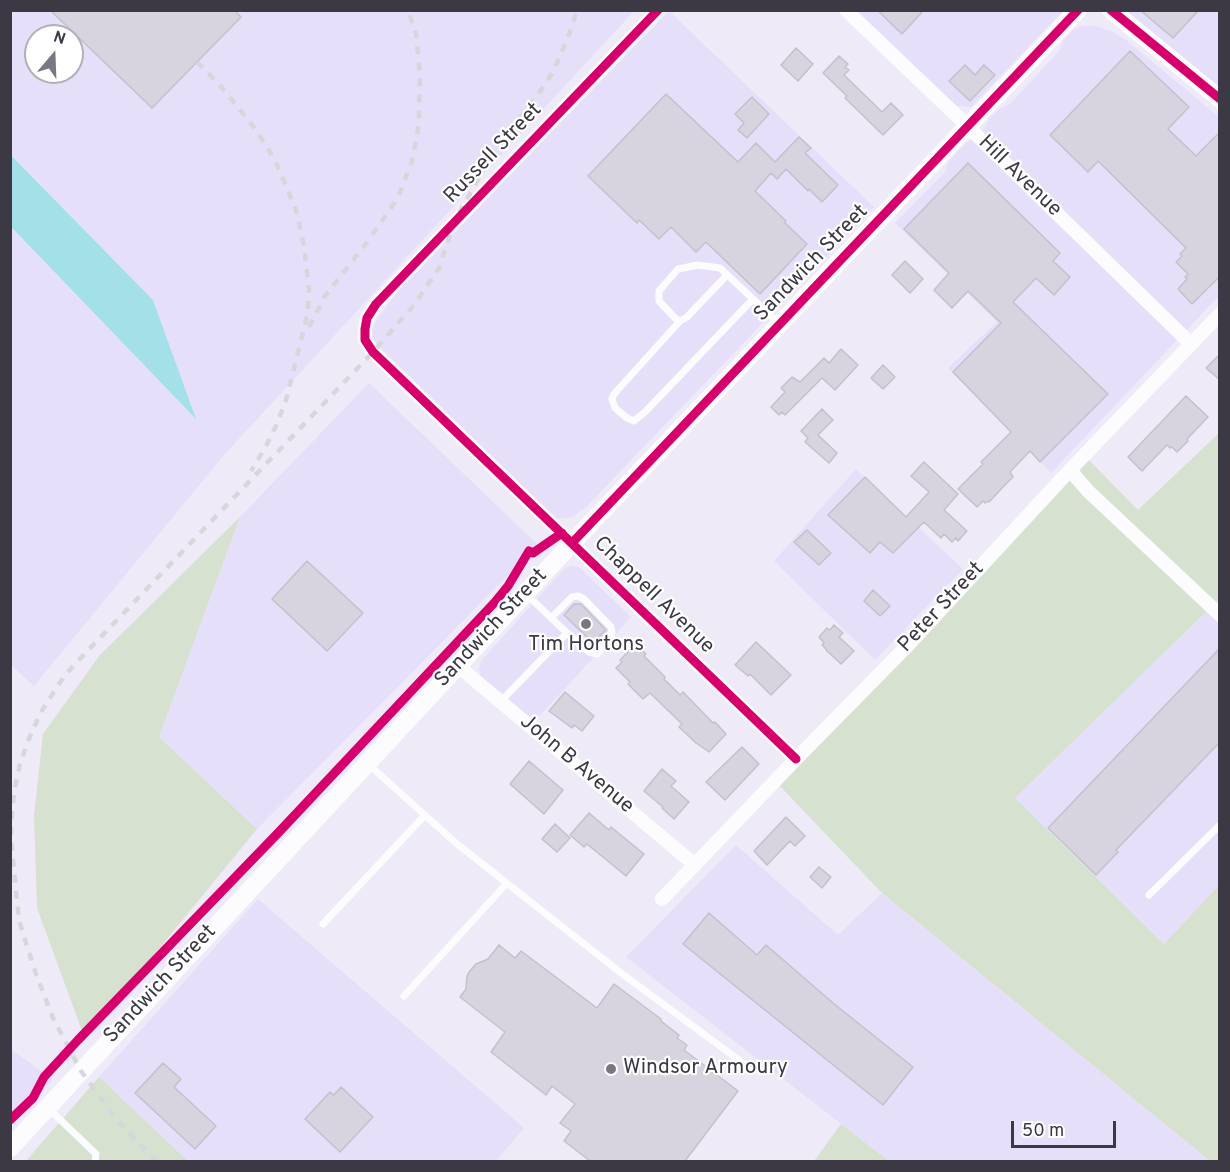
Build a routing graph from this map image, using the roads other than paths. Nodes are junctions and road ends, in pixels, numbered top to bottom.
1 (658, 10) edge
2 (846, 10) edge
3 (1078, 10) edge
4 (1111, 10) edge
5 (1220, 99) edge
6 (968, 127) junction
7 (726, 275) junction
8 (753, 298) junction
9 (1220, 314) edge
10 (680, 321) junction
11 (780, 324) junction
12 (365, 329) joint
13 (1191, 344) junction
14 (1070, 470) junction
15 (572, 543) junction
16 (525, 593) junction
17 (1220, 615) edge
18 (551, 618) junction
19 (567, 633) junction
20 (458, 666) junction
21 (500, 702) junction
22 (796, 759) junction
23 (367, 764) junction
24 (425, 815) junction
25 (1220, 825) edge
26 (695, 865) junction
27 (507, 883) junction
28 (1149, 895) dead end
29 (662, 899) dead end
30 (323, 924) dead end
31 (404, 996) dead end
32 (751, 1069) dead end
33 (48, 1107) junction
34 (10, 1148) edge
35 (95, 1161) edge

1 - 12 street, Russell Street
2 - 6 street, Hill Avenue
3 - 6 main road, Sandwich Street
4 - 5 main road
6 - 11 main road, Sandwich Street
6 - 13 street, Hill Avenue
7 - 8 lane
7 - 10 lane
7 - 10 lane
8 - 10 lane
8 - 11 lane
9 - 13 street, Peter Street
11 - 15 main road, Sandwich Street
12 - 15 street, Chappell Avenue
13 - 14 street, Peter Street
14 - 17 street
14 - 22 street, Peter Street
15 - 16 main road, Sandwich Street
15 - 22 street, Chappell Avenue
16 - 18 lane
16 - 20 main road, Sandwich Street
18 - 19 lane
18 - 19 lane
19 - 21 lane
20 - 21 street, John B Avenue
20 - 23 main road, Sandwich Street
21 - 26 street, John B Avenue
22 - 26 street, Peter Street
23 - 24 lane
23 - 33 main road, Sandwich Street
24 - 27 lane
24 - 30 lane
25 - 28 lane
26 - 29 street, Peter Street
27 - 31 lane
27 - 32 lane
33 - 34 main road, Sandwich Street
33 - 35 lane

